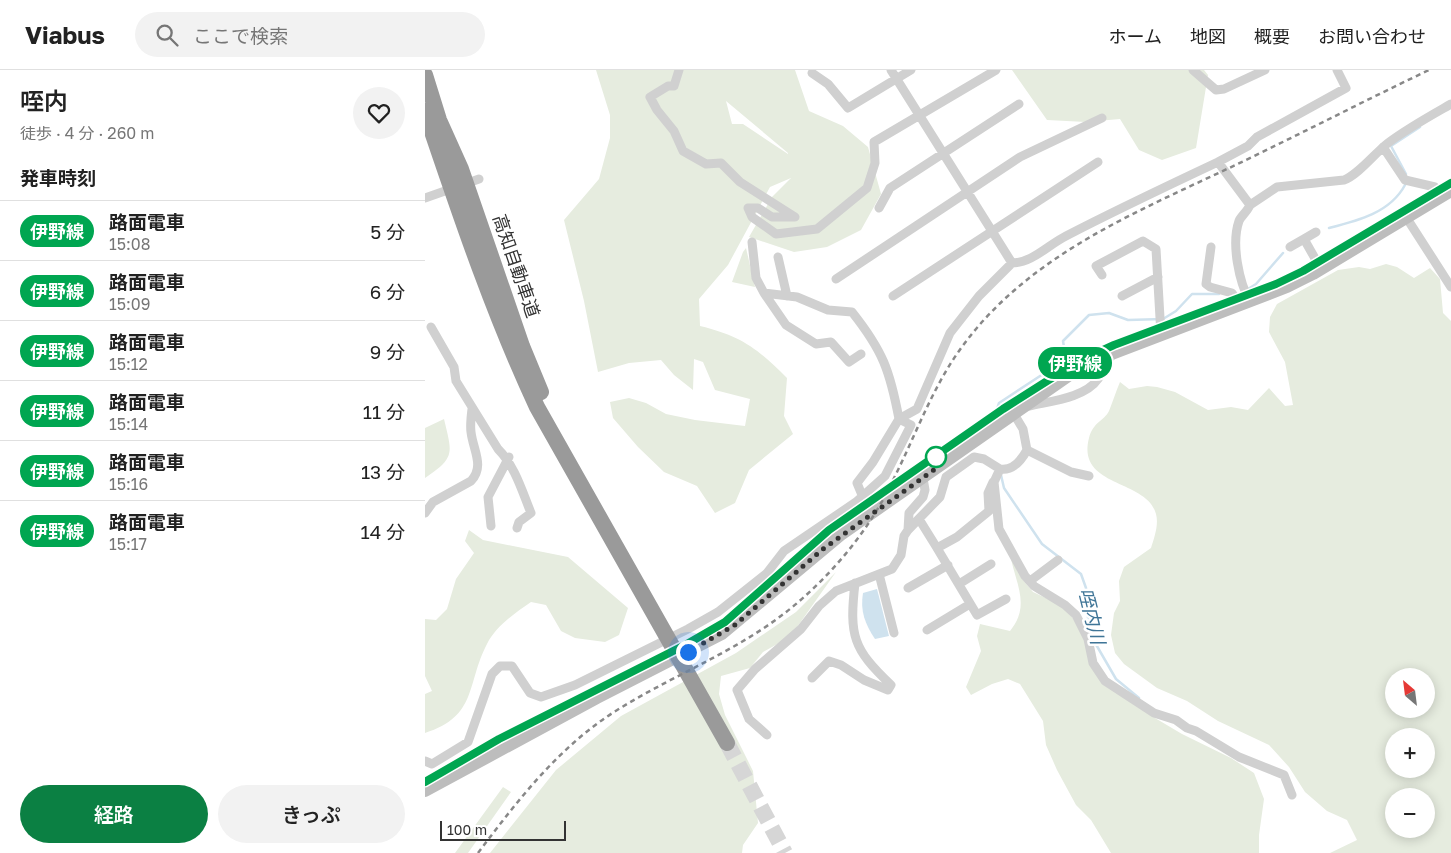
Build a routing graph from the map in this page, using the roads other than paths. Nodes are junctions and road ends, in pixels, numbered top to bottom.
1 (679, 70) edge
2 (891, 70) edge
3 (911, 70) edge
4 (996, 70) edge
5 (1193, 70) edge
6 (1265, 70) edge
7 (1337, 70) edge
8 (812, 73) dead end
9 (425, 75) edge
10 (897, 79) junction
11 (1019, 104) dead end
12 (1451, 104) edge
13 (425, 111) edge
14 (919, 114) junction
15 (1102, 118) dead end
16 (425, 137) edge
17 (1383, 148) junction
18 (944, 153) junction
19 (1098, 162) dead end
20 (1218, 162) junction
21 (479, 179) dead end
22 (968, 192) junction
23 (1447, 193) edge
24 (426, 198) edge
25 (1250, 205) junction
26 (879, 208) dead end
27 (1406, 217) junction
28 (994, 232) junction
29 (1316, 232) dead end
30 (1304, 239) junction
31 (752, 242) dead end
32 (470, 246) junction
33 (1211, 247) dead end
34 (1290, 247) dead end
35 (778, 257) dead end
36 (1012, 263) junction
37 (1321, 269) junction
38 (1102, 275) dead end
39 (1158, 278) junction
40 (836, 279) dead end
41 (1451, 287) edge
42 (764, 293) junction
43 (787, 296) junction
44 (893, 296) dead end
45 (1121, 296) dead end
46 (1241, 296) junction
47 (1160, 325) junction
48 (431, 327) dead end
49 (861, 354) dead end
50 (1112, 354) junction
51 (472, 409) junction
52 (1019, 410) junction
53 (899, 419) junction
54 (1027, 450) junction
55 (509, 456) junction
56 (572, 468) junction
57 (1000, 469) junction
58 (1089, 476) dead end
59 (923, 478) junction
60 (994, 482) junction
61 (425, 513) edge
62 (870, 514) junction
63 (919, 519) junction
64 (491, 526) dead end
65 (517, 528) dead end
66 (908, 530) junction
67 (937, 548) junction
68 (1058, 560) dead end
69 (991, 564) dead end
70 (948, 565) junction
71 (879, 574) junction
72 (1030, 581) junction
73 (855, 584) junction
74 (959, 584) junction
75 (909, 588) dead end
76 (1006, 599) dead end
77 (971, 604) junction
78 (927, 630) dead end
79 (894, 633) dead end
80 (812, 678) dead end
81 (767, 735) dead end
82 (727, 743) tunnel mouth
83 (425, 761) edge
84 (425, 791) edge
85 (1292, 796) dead end

1 - 14 street
2 - 10 street
3 - 10 street
4 - 14 street
5 - 6 street
7 - 20 street
8 - 10 street
9 - 56 highway, 高知自動車道
10 - 14 street
11 - 18 street
12 - 17 street
13 - 32 highway, 高知自動車道
14 - 18 street
15 - 22 street
16 - 32 highway
17 - 23 street
17 - 25 street
18 - 22 street
18 - 26 street
19 - 28 street
20 - 25 street
20 - 36 street
21 - 24 street
22 - 28 street
22 - 40 street
23 - 27 main road
25 - 46 street
27 - 37 main road
27 - 41 street
28 - 36 street
28 - 44 street
29 - 30 street
30 - 34 street
30 - 37 street
31 - 42 street
32 - 56 highway, 高知自動車道
33 - 46 street
35 - 43 street
36 - 53 street
37 - 46 main road
38 - 39 street
39 - 45 street
39 - 47 street
42 - 43 street
42 - 49 street
43 - 53 street
46 - 47 main road
47 - 50 main road
48 - 51 street
50 - 52 main road
50 - 52 street
51 - 55 street
51 - 61 street
52 - 54 street
52 - 59 main road
53 - 62 street
53 - 83 street
54 - 57 street
54 - 58 street
55 - 64 street
55 - 65 street
56 - 82 highway, 高知自動車道
57 - 60 street
57 - 63 street
59 - 62 main road
59 - 66 street
60 - 67 street
60 - 72 street
62 - 84 main road
63 - 66 street
63 - 67 street
66 - 71 street
67 - 70 street
68 - 72 street
69 - 74 street
70 - 74 street
70 - 75 street
71 - 73 street
71 - 79 street
72 - 85 street
73 - 80 street
73 - 81 street
74 - 77 street
76 - 77 street
77 - 78 street

